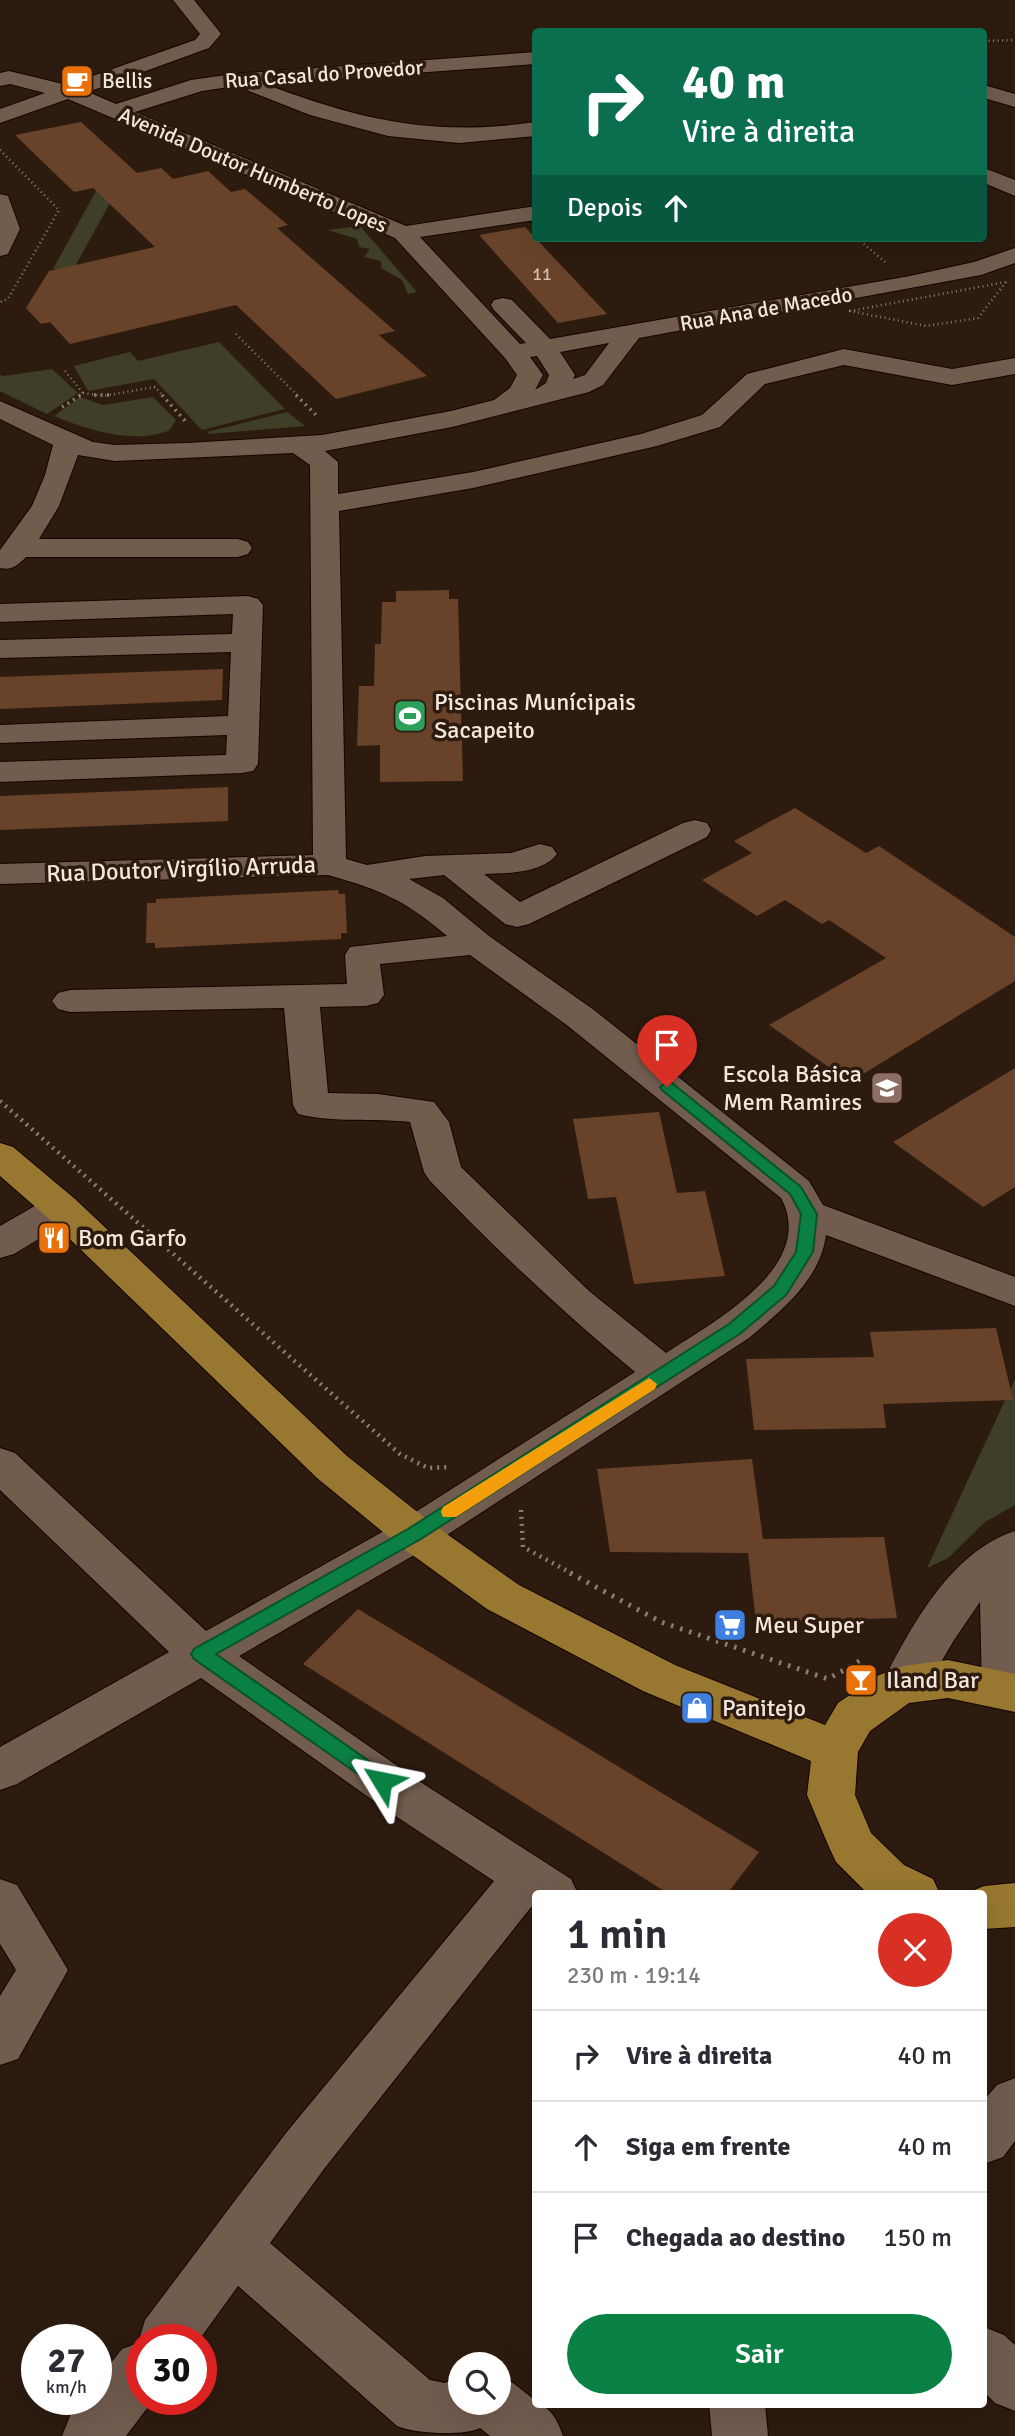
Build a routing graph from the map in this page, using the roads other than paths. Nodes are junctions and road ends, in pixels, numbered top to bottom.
1 (183, 0) edge
2 (532, 58) edge
3 (3, 74) edge
4 (233, 80) junction
5 (92, 84) junction
6 (69, 92) junction
7 (987, 92) edge
8 (1015, 101) edge
9 (127, 107) junction
10 (987, 111) edge
11 (0, 116) edge
12 (1015, 116) edge
13 (532, 130) edge
14 (987, 176) edge
15 (1015, 189) edge
16 (0, 201) edge
17 (532, 214) edge
18 (430, 229) junction
19 (403, 233) junction
20 (0, 249) edge
21 (450, 249) dead end
22 (1015, 255) edge
23 (488, 288) dead end
24 (630, 333) junction
25 (545, 348) junction
26 (514, 353) junction
27 (1015, 366) edge
28 (549, 396) junction
29 (503, 406) junction
30 (0, 410) edge
31 (67, 443) junction
32 (298, 444) junction
33 (323, 505) junction
34 (238, 548) dead end
35 (9, 558) edge
36 (0, 613) edge
37 (246, 643) junction
38 (0, 649) edge
39 (243, 725) junction
40 (0, 734) edge
41 (0, 772) edge
42 (695, 830) dead end
43 (540, 855) dead end
44 (330, 865) junction
45 (452, 865) junction
46 (0, 874) edge
47 (365, 875) junction
48 (477, 944) junction
49 (301, 997) junction
50 (70, 1001) dead end
51 (0, 1156) edge
52 (61, 1208) junction
53 (809, 1214) junction
54 (0, 1244) edge
55 (1015, 1292) edge
56 (664, 1374) junction
57 (0, 1464) edge
58 (415, 1534) junction
59 (1010, 1558) edge
60 (201, 1654) junction
61 (904, 1685) junction
62 (1010, 1692) edge
63 (835, 1750) junction
64 (0, 1770) edge
65 (541, 1885) edge
66 (892, 1889) edge
67 (532, 1895) edge
68 (0, 1900) edge
69 (1015, 1905) edge
70 (987, 1908) edge
71 (0, 2042) edge
72 (1015, 2102) edge
73 (987, 2135) edge
74 (233, 2246) junction
75 (177, 2324) edge
76 (987, 2358) edge
77 (1015, 2383) edge
78 (126, 2395) edge
79 (737, 2408) edge
80 (448, 2412) edge
81 (508, 2415) edge
82 (105, 2430) edge
83 (535, 2436) edge
84 (740, 2436) edge

1 - 5 street
2 - 4 street, Rua Casal do Provedor
3 - 6 street, Avenida Doutor Humberto Lopes
4 - 9 street, Rua Casal do Provedor
4 - 13 street
5 - 6 street
5 - 9 street
6 - 9 street, Avenida Doutor Humberto Lopes
6 - 11 street
7 - 8 street
9 - 18 street
9 - 19 street, Avenida Doutor Humberto Lopes
10 - 12 street
14 - 15 street
16 - 20 street
17 - 18 street
18 - 19 street
18 - 21 street
19 - 26 street, Avenida Doutor Humberto Lopes
22 - 24 street, Rua Ana de Macedo
23 - 25 street
24 - 25 street, Rua Ana de Macedo
24 - 28 street
25 - 26 street, Rua Ana de Macedo
25 - 28 street
26 - 29 street, Avenida Doutor Humberto Lopes
27 - 33 street
28 - 29 street
29 - 32 street
30 - 31 street
31 - 32 street
31 - 35 street
32 - 33 street
33 - 44 street
34 - 35 street
36 - 37 street
37 - 38 street
37 - 39 street
39 - 40 street
39 - 41 street
42 - 45 street
43 - 45 street
44 - 46 street, Rua Doutor Virgílio Arruda
44 - 47 street, Rua Doutor Virgílio Arruda
45 - 47 street
47 - 48 street, Rua Doutor Virgílio Arruda
48 - 49 street
48 - 53 street, Rua Doutor Virgílio Arruda
49 - 50 street
49 - 56 street
51 - 52 main road
52 - 54 street
52 - 58 main road
53 - 55 street
53 - 56 street
56 - 58 street
57 - 60 street
58 - 60 street
58 - 63 main road
59 - 61 street
59 - 62 street
60 - 64 street
60 - 65 street
61 - 62 main road
61 - 63 main road
63 - 66 main road
67 - 74 street
68 - 71 street
69 - 70 main road
72 - 73 street
74 - 75 street
74 - 80 street
76 - 77 street
78 - 82 street
79 - 84 street
81 - 83 street

